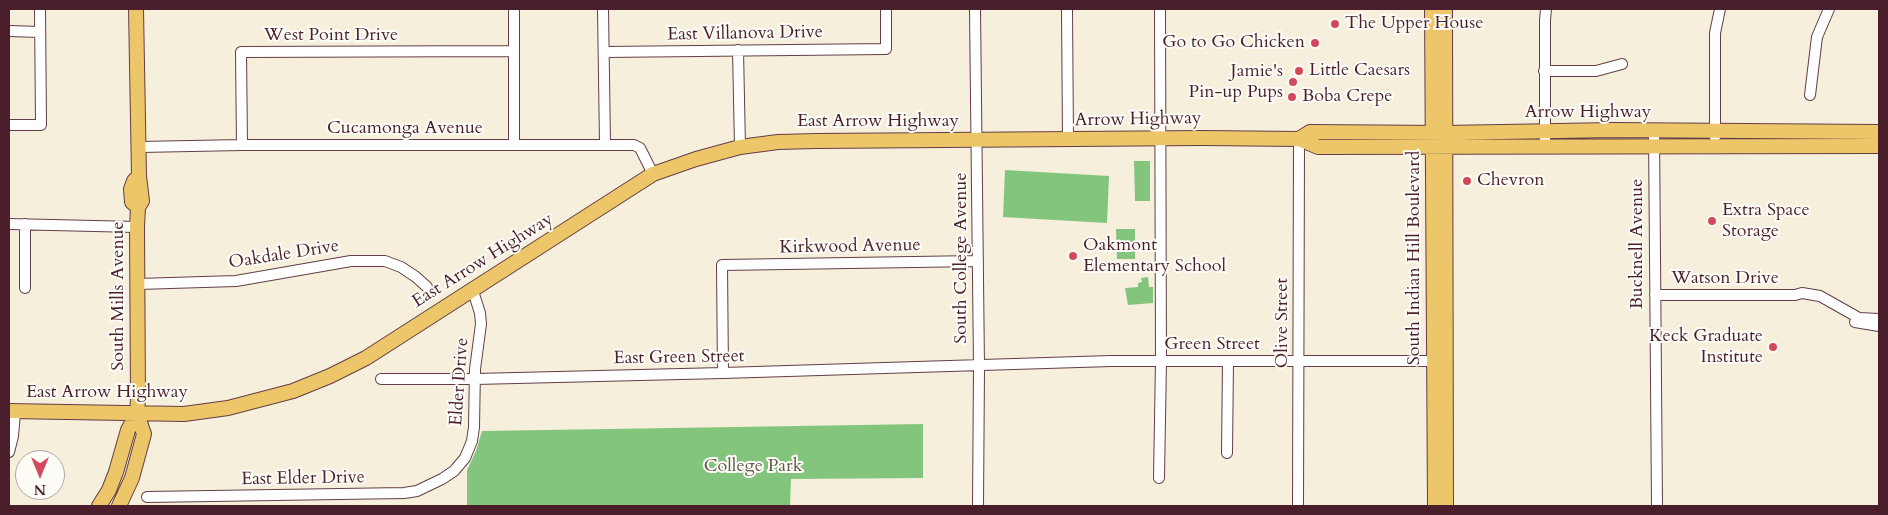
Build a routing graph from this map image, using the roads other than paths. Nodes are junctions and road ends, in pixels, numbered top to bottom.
1 (40, 9) edge
2 (136, 9) edge
3 (514, 9) edge
4 (604, 9) edge
5 (886, 9) edge
6 (976, 9) edge
7 (1067, 9) edge
8 (1160, 9) edge
9 (1432, 9) edge
10 (1445, 9) edge
11 (1546, 9) edge
12 (1720, 9) edge
13 (1829, 9) edge
14 (9, 31) edge
15 (40, 32) junction
16 (738, 50) junction
17 (514, 51) junction
18 (604, 52) junction
19 (1622, 64) dead end
20 (1544, 71) junction
21 (1810, 95) dead end
22 (9, 125) edge
23 (1879, 132) edge
24 (1654, 138) junction
25 (1715, 138) junction
26 (1160, 139) junction
27 (1544, 139) junction
28 (1068, 140) junction
29 (1299, 140) junction
30 (1439, 140) junction
31 (977, 141) junction
32 (605, 144) junction
33 (242, 145) junction
34 (514, 145) junction
35 (1879, 146) edge
36 (140, 147) junction
37 (740, 147) junction
38 (653, 174) junction
39 (9, 224) edge
40 (25, 224) junction
41 (137, 227) junction
42 (978, 262) junction
43 (138, 284) junction
44 (427, 287) dead end
45 (25, 288) dead end
46 (473, 291) junction
47 (1655, 295) junction
48 (1795, 295) junction
49 (1879, 319) edge
50 (1879, 326) edge
51 (1161, 361) junction
52 (1228, 361) junction
53 (1440, 361) junction
54 (1299, 362) junction
55 (979, 366) junction
56 (723, 373) junction
57 (380, 379) dead end
58 (475, 379) junction
59 (12, 411) edge
60 (137, 414) junction
61 (9, 452) edge
62 (1227, 453) dead end
63 (454, 471) joint
64 (1159, 478) dead end
65 (147, 498) dead end
66 (99, 506) edge
67 (119, 506) edge
68 (978, 506) edge
69 (1298, 506) edge
70 (1435, 506) edge
71 (1446, 506) edge
72 (1657, 506) edge

1 - 15 street
2 - 36 main road, South Mills Avenue
3 - 17 street
4 - 18 street
5 - 16 street, East Villanova Drive
6 - 31 street, South College Avenue
7 - 28 street
8 - 26 street
9 - 30 main road, South Indian Hill Boulevard
10 - 30 main road, South Indian Hill Boulevard
11 - 20 street
12 - 25 street
13 - 21 street
14 - 15 street
15 - 22 street
16 - 18 street, East Villanova Drive
16 - 37 street
17 - 33 street, West Point Drive
17 - 34 street
18 - 32 street
19 - 20 street
20 - 27 street
23 - 25 main road, Arrow Highway
24 - 25 main road, Arrow Highway
24 - 27 main road, Arrow Highway
24 - 47 street, Bucknell Avenue
25 - 35 main road, Arrow Highway
26 - 28 main road, Arrow Highway
26 - 29 main road, Arrow Highway
26 - 51 street
27 - 30 main road, Arrow Highway
28 - 31 main road, Arrow Highway
29 - 30 main road, Arrow Highway
29 - 54 street, Olive Street
30 - 53 main road, South Indian Hill Boulevard
31 - 37 main road, East Arrow Highway
31 - 42 street, South College Avenue
32 - 34 street, Cucamonga Avenue
32 - 38 street, Cucamonga Avenue
33 - 34 street, Cucamonga Avenue
33 - 36 street, Cucamonga Avenue
36 - 41 main road, South Mills Avenue
37 - 38 main road, East Arrow Highway
38 - 46 main road, East Arrow Highway
39 - 40 street
40 - 41 street
40 - 45 street
41 - 43 main road, South Mills Avenue
42 - 55 street, South College Avenue
42 - 56 street, Kirkwood Avenue
43 - 44 street, Oakdale Drive
43 - 60 main road, South Mills Avenue
46 - 58 street, Elder Drive
46 - 60 main road, East Arrow Highway
47 - 48 street, Watson Drive
47 - 72 street, Bucknell Avenue
48 - 49 street, Watson Drive
48 - 50 street, Watson Drive
51 - 52 street, Green Street
51 - 55 street, Green Street
51 - 64 street
52 - 54 street, Green Street
52 - 62 street
53 - 54 street, Green Street
53 - 70 main road, South Indian Hill Boulevard
53 - 71 main road, South Indian Hill Boulevard
54 - 69 street, Olive Street
55 - 56 street, East Green Street
55 - 68 street, South College Avenue
56 - 58 street, East Green Street
57 - 58 street, East Green Street
58 - 63 street, Elder Drive
59 - 60 main road, East Arrow Highway
59 - 61 street
60 - 66 main road
60 - 67 main road
63 - 65 street, East Elder Drive

